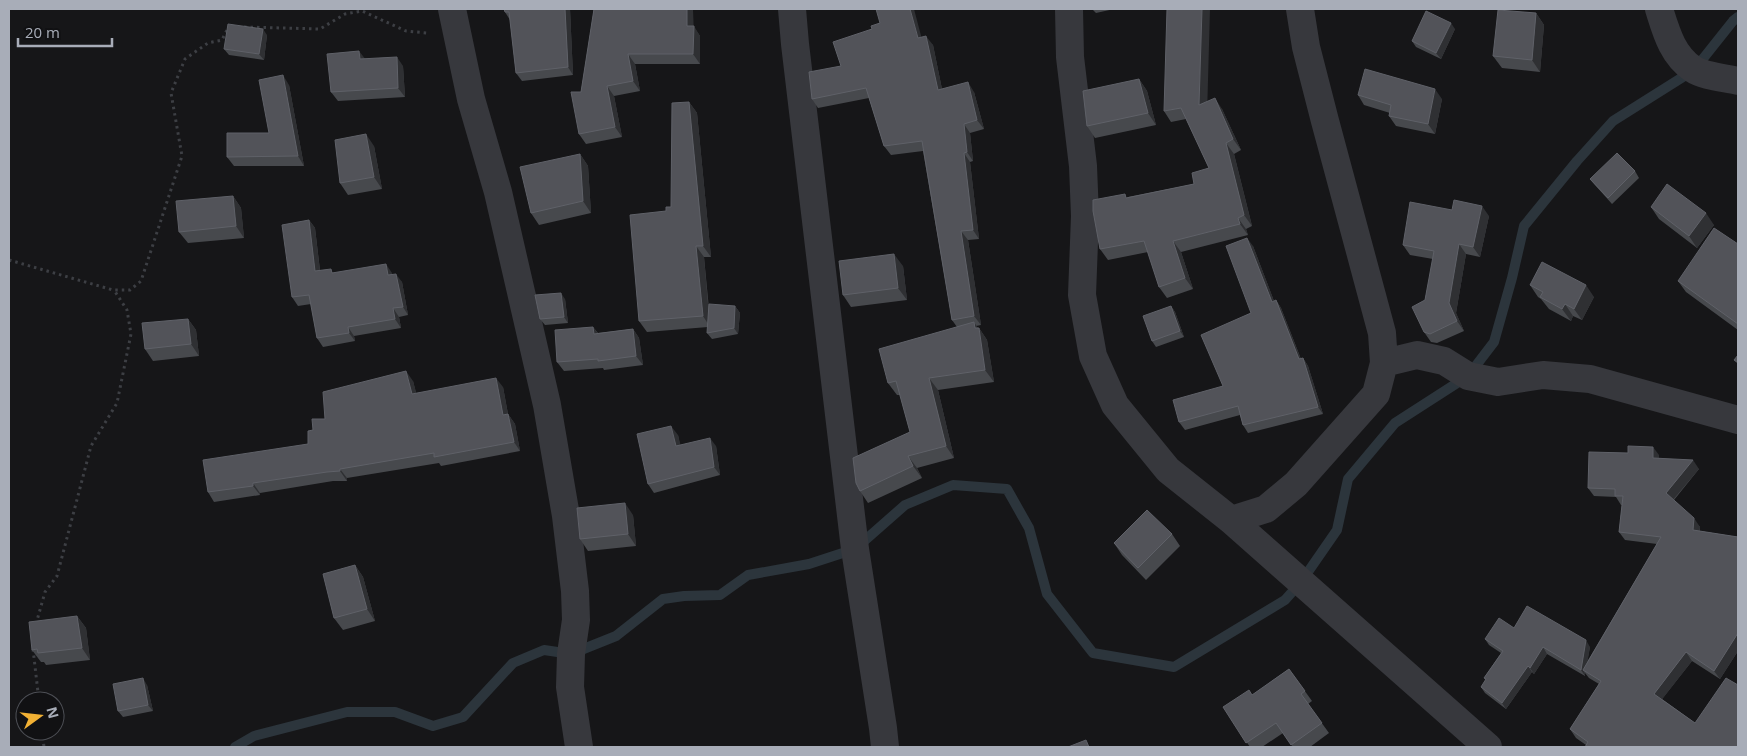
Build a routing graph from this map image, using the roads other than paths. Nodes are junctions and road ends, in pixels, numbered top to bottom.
1 (452, 9) edge
2 (792, 9) edge
3 (1069, 9) edge
4 (1300, 9) edge
5 (1659, 9) edge
6 (1738, 81) edge
7 (1384, 363) junction
8 (1738, 420) edge
9 (1231, 520) junction
10 (579, 747) edge
11 (885, 747) edge
12 (1488, 747) edge

1 - 10 street
2 - 11 street
3 - 9 street
4 - 7 street
5 - 6 street
7 - 8 street
7 - 9 street
9 - 12 street

